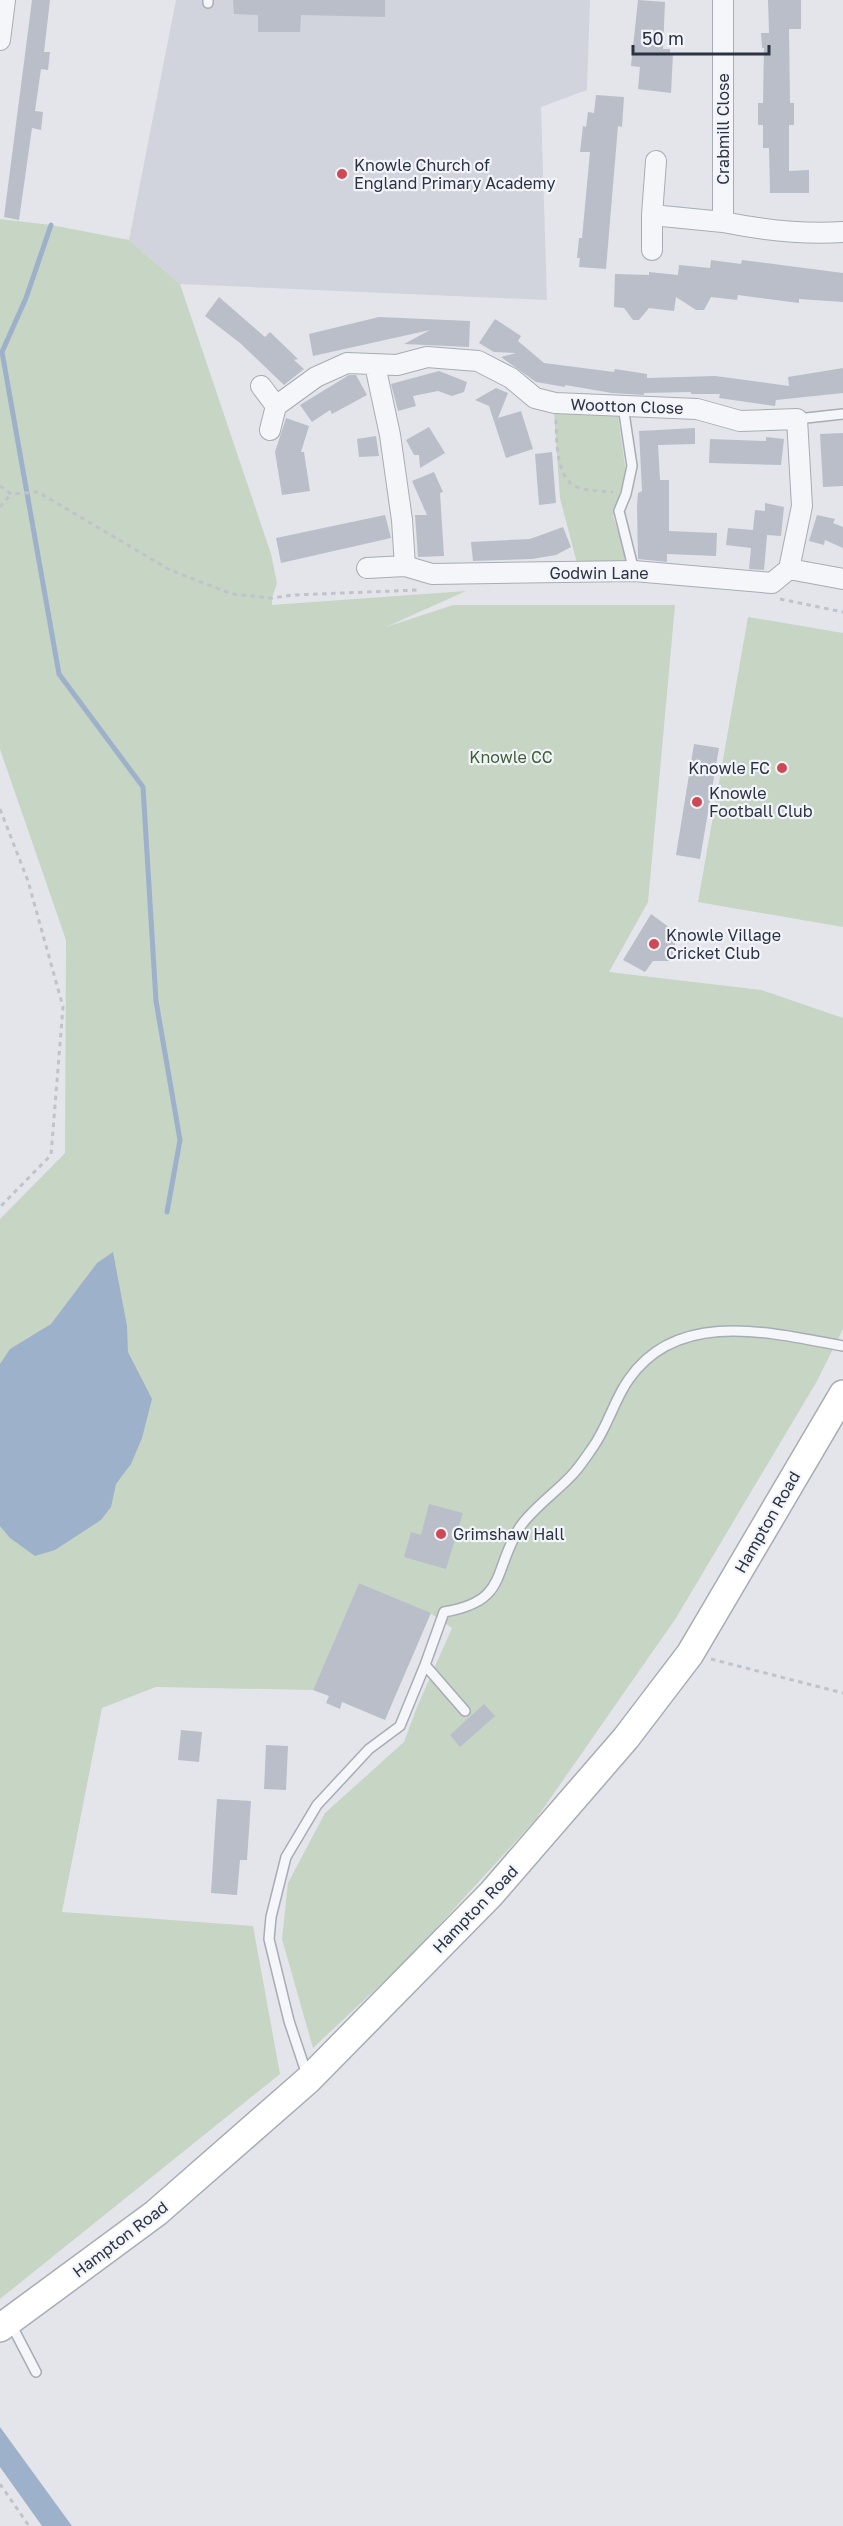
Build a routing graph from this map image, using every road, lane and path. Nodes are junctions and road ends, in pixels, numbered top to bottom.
1 (6, 0) edge
2 (723, 0) edge
3 (0, 40) edge
4 (656, 161) dead end
5 (652, 215) junction
6 (723, 222) junction
7 (843, 232) edge
8 (652, 250) dead end
9 (375, 366) junction
10 (261, 386) dead end
11 (555, 404) junction
12 (276, 406) junction
13 (623, 406) junction
14 (843, 414) edge
15 (796, 419) junction
16 (270, 430) dead end
17 (0, 486) edge
18 (38, 492) dead end
19 (11, 494) junction
20 (626, 494) junction
21 (0, 507) edge
22 (405, 566) junction
23 (367, 568) dead end
24 (789, 569) junction
25 (634, 571) junction
26 (843, 579) edge
27 (0, 809) edge
28 (0, 1207) edge
29 (843, 1346) edge
30 (843, 1394) edge
31 (690, 1654) junction
32 (425, 1665) junction
33 (843, 1693) edge
34 (465, 1711) dead end
35 (308, 2080) junction
36 (5, 2325) edge
37 (36, 2372) dead end
38 (0, 2484) edge
39 (29, 2526) edge

1 - 3 street
2 - 6 street, Crabmill Close
4 - 5 street
5 - 6 street
5 - 8 street
6 - 7 street
9 - 11 street, Wootton Close
9 - 12 street, Wootton Close
9 - 22 street
10 - 12 street
11 - 13 street, Wootton Close
11 - 20 path
12 - 16 street
13 - 15 street, Wootton Close
13 - 20 lane
14 - 15 lane
15 - 24 street
17 - 19 path
18 - 19 path
19 - 21 path
20 - 25 lane
22 - 23 street, Godwin Lane
22 - 25 street, Godwin Lane
24 - 25 street, Godwin Lane
24 - 26 street
27 - 28 path
29 - 32 lane
30 - 31 street, Hampton Road
31 - 33 path
31 - 35 street, Hampton Road
32 - 34 lane
32 - 35 lane
35 - 36 street, Hampton Road
36 - 37 lane
38 - 39 path

